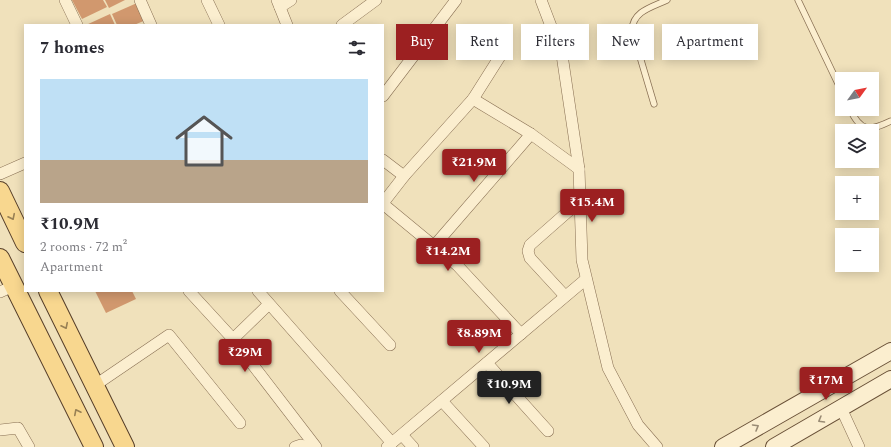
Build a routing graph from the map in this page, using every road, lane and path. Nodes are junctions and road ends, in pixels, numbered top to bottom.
1 (65, 0) edge
2 (140, 0) edge
3 (207, 0) edge
4 (291, 0) edge
5 (376, 0) edge
6 (456, 0) edge
7 (540, 0) edge
8 (667, 0) edge
9 (798, 0) edge
10 (278, 4) edge
11 (77, 24) edge
12 (151, 24) edge
13 (219, 24) edge
14 (287, 24) edge
15 (343, 24) edge
16 (498, 60) edge
17 (835, 77) edge
18 (384, 95) edge
19 (473, 99) junction
20 (654, 104) dead end
21 (854, 116) edge
22 (891, 121) edge
23 (531, 134) junction
24 (384, 161) edge
25 (24, 163) edge
26 (579, 169) junction
27 (0, 174) edge
28 (404, 176) junction
29 (0, 191) edge
30 (580, 201) junction
31 (384, 206) edge
32 (24, 241) edge
33 (434, 246) junction
34 (0, 258) edge
35 (586, 279) junction
36 (7, 289) edge
37 (48, 292) edge
38 (190, 292) edge
39 (259, 292) edge
40 (341, 292) edge
41 (565, 296) junction
42 (270, 304) junction
43 (521, 334) junction
44 (233, 339) junction
45 (390, 345) dead end
46 (891, 351) edge
47 (486, 363) junction
48 (891, 379) edge
49 (94, 386) junction
50 (442, 401) junction
51 (841, 408) junction
52 (240, 423) dead end
53 (0, 430) edge
54 (548, 431) dead end
55 (402, 435) junction
56 (390, 445) edge
57 (29, 447) edge
58 (94, 447) edge
59 (125, 447) edge
60 (295, 447) edge
61 (305, 447) edge
62 (316, 447) edge
63 (413, 447) edge
64 (484, 447) edge
65 (657, 447) edge
66 (723, 447) edge
67 (774, 447) edge
68 (859, 447) edge

1 - 11 street
2 - 12 street
3 - 13 street
4 - 10 street
5 - 15 street
6 - 18 street
7 - 26 street
8 - 20 lane
9 - 17 lane
10 - 14 street
16 - 19 street
19 - 23 street
19 - 28 street
21 - 22 lane
23 - 26 street
23 - 33 street
24 - 28 street
25 - 27 street
26 - 30 street
28 - 31 street
29 -> 32 main road
30 - 35 street
30 - 41 street
31 - 33 street
33 - 43 street
34 - 36 main road
35 - 41 street
35 - 65 street
58 -> 36 main road
37 -> 49 main road
38 - 44 street
39 - 42 street
40 - 45 street
41 - 43 street
42 - 44 street
42 - 56 street
43 - 47 street
44 - 62 street
66 -> 46 street
47 - 50 street
47 - 54 street
48 - 51 street
49 - 52 street
49 - 59 main road
50 - 55 street
50 - 64 street
51 -> 67 street
51 - 68 street
53 - 57 street
55 - 56 street
55 - 63 street
60 - 61 street

